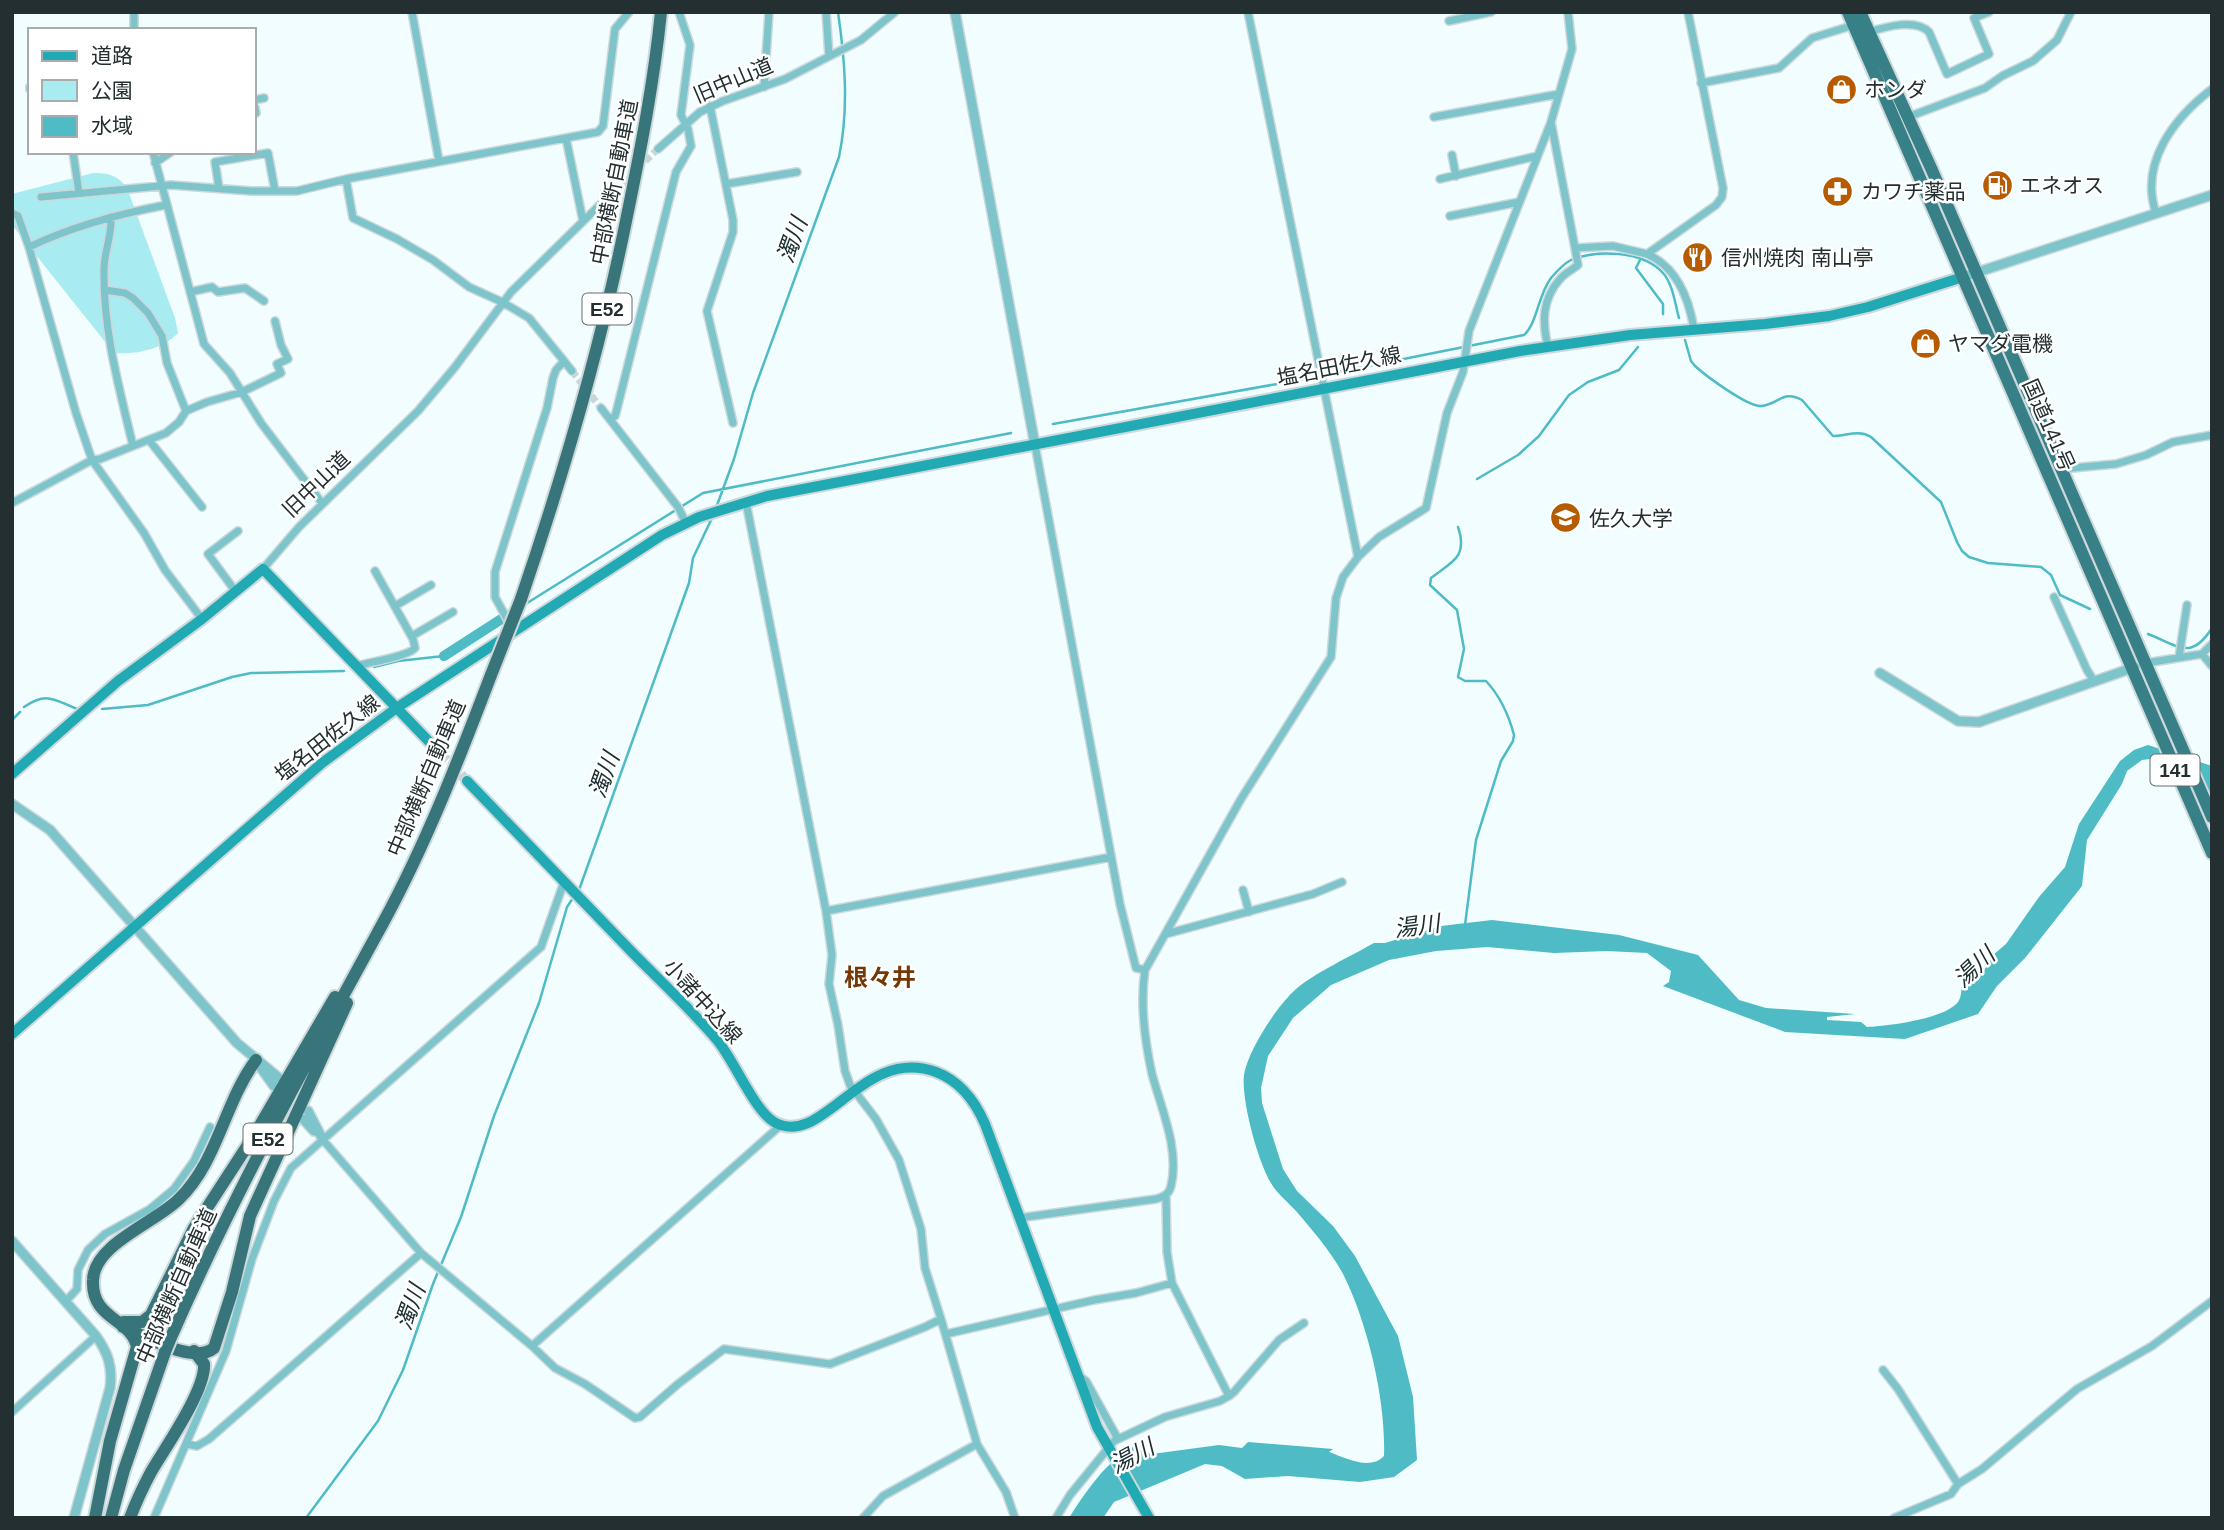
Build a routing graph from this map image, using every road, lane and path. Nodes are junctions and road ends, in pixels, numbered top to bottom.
1 (412, 12) edge
2 (629, 12) edge
3 (661, 12) edge
4 (679, 12) edge
5 (769, 12) edge
6 (826, 12) edge
7 (895, 12) edge
8 (955, 12) edge
9 (1248, 12) edge
10 (1491, 12) edge
11 (1569, 12) edge
12 (1688, 12) edge
13 (1848, 12) edge
14 (1860, 12) edge
15 (1989, 12) edge
16 (2071, 12) edge
17 (1449, 21) dead end
18 (1854, 25) junction
19 (1868, 32) junction
20 (830, 56) junction
21 (1701, 83) junction
22 (764, 87) junction
23 (2212, 89) edge
24 (1559, 94) junction
25 (264, 98) dead end
26 (1480, 98) dead end
27 (256, 100) edge
28 (710, 106) junction
29 (1482, 108) junction
30 (1434, 117) dead end
31 (1908, 117) junction
32 (1551, 122) junction
33 (685, 124) junction
34 (566, 138) junction
35 (658, 149) tunnel mouth
36 (73, 154) edge
37 (153, 154) edge
38 (168, 154) edge
39 (1452, 155) dead end
40 (1538, 156) junction
41 (439, 161) junction
42 (155, 163) junction
43 (784, 163) dead end
44 (797, 172) dead end
45 (785, 174) junction
46 (1456, 176) junction
47 (346, 179) junction
48 (1440, 179) dead end
49 (726, 184) junction
50 (161, 185) junction
51 (219, 188) junction
52 (615, 190) tunnel mouth
53 (275, 191) junction
54 (79, 193) junction
55 (2212, 195) edge
56 (41, 197) dead end
57 (1520, 202) junction
58 (1458, 204) dead end
59 (166, 205) junction
60 (12, 213) edge
61 (2156, 213) junction
62 (1460, 214) junction
63 (1450, 216) dead end
64 (111, 217) junction
65 (583, 221) junction
66 (29, 247) junction
67 (1576, 251) junction
68 (1647, 254) junction
69 (1977, 273) junction
70 (1964, 277) junction
71 (105, 290) junction
72 (190, 292) junction
73 (264, 301) dead end
74 (502, 302) junction
75 (275, 321) dead end
76 (1694, 329) junction
77 (1548, 347) junction
78 (1466, 352) junction
79 (564, 361) junction
80 (572, 371) tunnel mouth
81 (1320, 380) junction
82 (242, 392) junction
83 (601, 408) tunnel mouth
84 (186, 411) junction
85 (610, 419) junction
86 (733, 423) dead end
87 (2212, 435) edge
88 (149, 440) junction
89 (1035, 445) junction
90 (133, 446) junction
91 (92, 460) junction
92 (2061, 469) junction
93 (746, 502) junction
94 (12, 503) edge
95 (323, 503) junction
96 (202, 507) dead end
97 (686, 523) junction
98 (238, 531) dead end
99 (1357, 557) junction
100 (263, 569) junction
101 (374, 571) dead end
102 (431, 585) dead end
103 (236, 592) junction
104 (2054, 597) dead end
105 (2187, 605) dead end
106 (395, 606) junction
107 (453, 612) dead end
108 (202, 619) junction
109 (514, 630) junction
110 (411, 636) junction
111 (2212, 644) edge
112 (2180, 650) junction
113 (2202, 654) junction
114 (2147, 663) junction
115 (357, 666) junction
116 (2212, 666) edge
117 (2132, 668) junction
118 (1880, 673) dead end
119 (2094, 681) junction
120 (398, 707) junction
121 (440, 753) tunnel mouth
122 (12, 774) edge
123 (467, 781) tunnel mouth
124 (12, 804) edge
125 (2211, 816) edge
126 (2212, 853) edge
127 (1111, 857) junction
128 (1342, 882) dead end
129 (566, 884) junction
130 (1243, 890) dead end
131 (826, 911) junction
132 (1249, 912) junction
133 (383, 923) junction
134 (135, 928) junction
135 (1166, 934) junction
136 (369, 945) junction
137 (1144, 970) junction
138 (12, 1034) edge
139 (256, 1060) junction
140 (277, 1082) dead end
141 (853, 1091) junction
142 (305, 1115) dead end
143 (781, 1125) junction
144 (210, 1127) dead end
145 (323, 1140) junction
146 (1166, 1195) junction
147 (1019, 1218) junction
148 (12, 1241) edge
149 (421, 1253) junction
150 (1172, 1283) junction
151 (66, 1301) junction
152 (2212, 1301) edge
153 (1052, 1309) junction
154 (941, 1319) junction
155 (1304, 1323) dead end
156 (123, 1324) junction
157 (946, 1334) junction
158 (96, 1336) junction
159 (532, 1346) junction
160 (199, 1355) junction
161 (1883, 1370) dead end
162 (1076, 1374) junction
163 (1228, 1396) junction
164 (12, 1412) edge
165 (1118, 1439) junction
166 (187, 1444) junction
167 (977, 1444) junction
168 (1109, 1448) junction
169 (1958, 1484) junction
170 (74, 1518) edge
171 (95, 1518) edge
172 (111, 1518) edge
173 (131, 1518) edge
174 (154, 1518) edge
175 (863, 1518) edge
176 (1014, 1518) edge
177 (1056, 1518) edge
178 (1149, 1518) edge
179 (1894, 1518) edge

1 - 41 street
2 - 34 street
3 - 133 highway, 中部横断自動車道 / E52, bridge
4 - 33 street
5 - 22 street
6 - 20 street
7 - 20 street, 旧中山道
8 - 89 street
9 - 81 street
10 - 17 street
11 - 24 street
12 - 21 street
13 - 18 highway, 国道141号 / 141
14 - 19 highway, 国道141号 / 141
15 - 19 street
16 - 31 street
18 - 21 street
18 - 70 highway, 国道141号 / 141
19 - 31 highway, 国道141号 / 141
20 - 22 street, 旧中山道
21 - 68 street
22 - 28 street, 旧中山道
23 - 61 street
24 - 29 street
24 - 32 street
25 - 27 street
26 - 29 street
28 - 33 street, 旧中山道
28 - 49 street
29 - 30 street
31 - 69 highway, 国道141号 / 141
32 - 40 street
32 - 67 street
33 - 35 street, 旧中山道
33 - 85 street
34 - 41 street
34 - 65 street
36 - 54 street
37 - 42 street
38 - 42 street
39 - 46 street
40 - 46 street
40 - 57 street
41 - 47 street
42 - 50 street
43 - 45 street
44 - 45 street
45 - 49 street
46 - 48 street
47 - 53 street
47 - 74 street
49 - 86 street
50 - 51 street
50 - 54 street
50 - 59 street
51 - 53 street
51 - 53 street
52 - 65 street, 旧中山道
54 - 56 street
55 - 61 street
57 - 62 street
57 - 78 street
58 - 62 street
59 - 64 street
59 - 72 street
60 - 66 street
61 - 69 street
62 - 63 street
64 - 66 street
64 - 71 street
65 - 74 street, 旧中山道
66 - 91 street
67 - 68 street
67 - 77 street
68 - 76 street
69 - 70 street
69 - 92 highway, 国道141号 / 141
70 - 76 main road, 塩名田佐久線
70 - 117 highway, 国道141号 / 141
71 - 84 street
71 - 90 street
72 - 73 street
72 - 82 street
74 - 79 street
74 - 95 street, 旧中山道
75 - 82 street
76 - 77 main road, 塩名田佐久線
77 - 78 main road, 塩名田佐久線
78 - 81 main road, 塩名田佐久線
78 - 99 street
79 - 80 street
79 - 109 street
81 - 89 main road, 塩名田佐久線
81 - 99 street
82 - 84 street
82 - 95 street
83 - 85 street
84 - 88 street
85 - 97 street
87 - 92 street
88 - 90 street
88 - 96 street
89 - 93 main road, 塩名田佐久線
89 - 127 street
90 - 91 street
91 - 94 street
91 - 108 street
92 - 114 highway, 国道141号 / 141
93 - 97 main road, 塩名田佐久線
93 - 131 street
95 - 100 street, 旧中山道
97 - 109 main road, 塩名田佐久線
98 - 103 street
99 - 135 street
100 - 103 main road, 旧中山道
100 - 115 main road
101 - 106 street
102 - 106 street
103 - 108 main road, 旧中山道
104 - 119 street
105 - 112 street
106 - 110 street
107 - 110 street
108 - 122 main road, 旧中山道
109 - 120 main road, 塩名田佐久線
110 - 115 street
111 - 113 street
112 - 113 street
112 - 114 street
113 - 116 street
114 - 117 street
114 - 125 highway, 国道141号 / 141
115 - 120 main road
117 - 119 street
117 - 126 highway, 国道141号 / 141
118 - 119 street
120 - 121 main road
120 - 134 main road, 塩名田佐久線
123 - 129 main road, 小諸中込線
124 - 134 street
127 - 131 street
127 - 137 street
128 - 132 street
129 - 143 main road, 小諸中込線
129 - 145 street
130 - 132 street
131 - 141 street
132 - 135 street
133 - 136 highway, 中部横断自動車道 / E52
133 - 160 highway
134 - 138 main road, 塩名田佐久線
134 - 139 street
135 - 137 street
136 - 156 highway
136 - 172 highway, 中部横断自動車道 / E52, bridge
137 - 146 street
139 - 140 street
139 - 156 highway
141 - 143 main road
141 - 147 main road
141 - 154 street
142 - 145 street
143 - 159 street
144 - 151 street
145 - 149 street
145 - 166 street
146 - 147 street
146 - 150 street
147 - 153 main road
148 - 151 street
149 - 159 street
149 - 166 street
150 - 153 street
150 - 163 street
151 - 158 street
152 - 169 street
153 - 157 street
153 - 162 main road
154 - 157 street
154 - 159 street
155 - 163 street
156 - 160 highway
156 - 171 highway
157 - 167 street
158 - 164 street
158 - 170 street
160 - 173 highway
161 - 169 street
162 - 165 street
162 - 168 main road
163 - 165 street
165 - 168 street
166 - 174 street
167 - 175 street
167 - 176 street
168 - 177 street
168 - 178 main road
169 - 179 street

